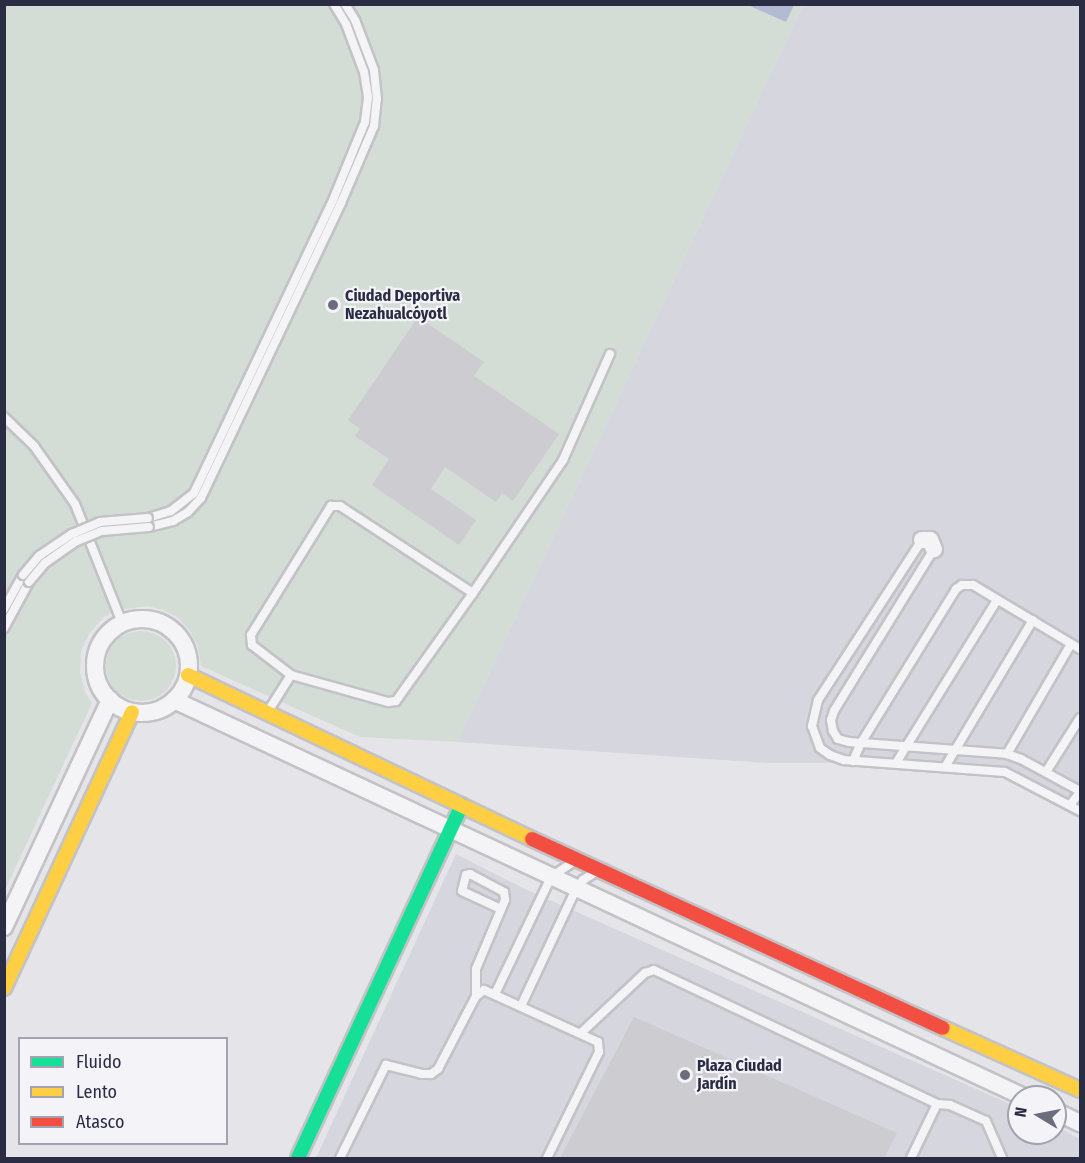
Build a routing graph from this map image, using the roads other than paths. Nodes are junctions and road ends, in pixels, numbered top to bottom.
1 (334, 4) edge
2 (345, 4) edge
3 (610, 354) dead end
4 (4, 417) edge
5 (149, 523) junction
6 (26, 579) junction
7 (473, 593) junction
8 (997, 600) junction
9 (4, 609) edge
10 (1033, 620) junction
11 (122, 623) junction
12 (4, 628) edge
13 (1071, 644) junction
14 (1080, 650) edge
15 (188, 675) junction
16 (291, 675) junction
17 (110, 700) junction
18 (174, 700) junction
19 (132, 712) junction
20 (267, 713) junction
21 (1080, 718) edge
22 (861, 743) junction
23 (905, 747) junction
24 (954, 750) junction
25 (1007, 754) junction
26 (853, 761) junction
27 (896, 763) junction
28 (945, 767) junction
29 (1046, 772) junction
30 (1080, 791) edge
31 (462, 805) junction
32 (1070, 805) junction
33 (1080, 811) edge
34 (451, 830) junction
35 (577, 861) junction
36 (599, 871) junction
37 (551, 877) junction
38 (576, 889) junction
39 (501, 909) junction
40 (4, 927) edge
41 (4, 988) edge
42 (495, 994) junction
43 (476, 996) junction
44 (521, 1006) junction
45 (581, 1033) junction
46 (975, 1041) junction
47 (962, 1067) junction
48 (1007, 1089) edge
49 (1080, 1090) edge
50 (937, 1104) junction
51 (298, 1158) edge
52 (340, 1158) edge
53 (548, 1158) edge
54 (911, 1158) edge
55 (1002, 1158) edge

1 - 5 lane
2 - 5 lane
3 - 7 lane
4 - 11 lane
5 - 6 lane, bridge
6 - 9 lane
6 - 12 lane
7 - 16 lane
7 - 16 lane
8 - 10 lane
8 - 22 lane
8 - 23 lane
10 - 13 lane
10 - 24 lane
11 - 15 street
11 - 17 street
13 - 14 lane
13 - 25 lane
15 - 18 street
15 - 20 street
16 - 20 lane
17 - 19 street
17 - 40 street
18 - 19 street
18 - 34 street
19 - 41 street
20 - 31 street
21 - 29 lane
22 - 23 lane
22 - 26 lane
22 - 26 lane
23 - 24 lane
23 - 27 lane
24 - 25 lane
24 - 28 lane
25 - 29 lane
26 - 27 lane
27 - 28 lane
28 - 32 lane
29 - 30 lane
30 - 32 lane
31 - 34 street
31 - 35 street
32 - 33 lane
34 - 37 street
34 - 51 street
35 - 36 street
35 - 37 lane
36 - 38 lane
36 - 46 street
37 - 38 street
37 - 42 lane
38 - 44 lane
38 - 47 street
39 - 39 lane
39 - 43 lane
42 - 43 lane
42 - 44 lane
43 - 52 lane
44 - 45 lane
45 - 50 lane
45 - 53 lane
46 - 47 street
46 - 49 street
47 - 48 street
50 - 54 lane
50 - 55 lane

